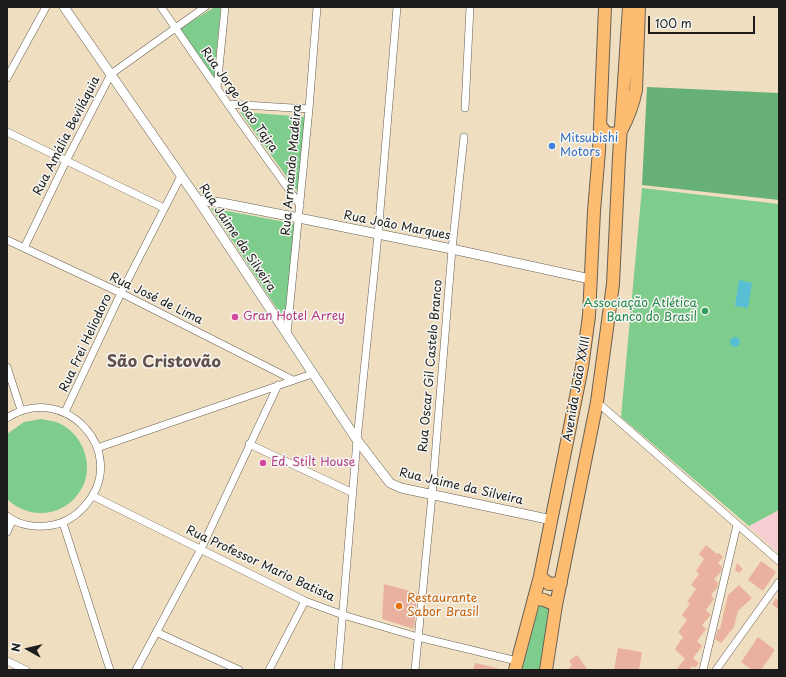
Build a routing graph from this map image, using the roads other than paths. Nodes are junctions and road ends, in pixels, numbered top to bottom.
1 (46, 7) edge
2 (64, 7) edge
3 (161, 7) edge
4 (205, 7) edge
5 (225, 7) edge
6 (318, 7) edge
7 (397, 7) edge
8 (470, 7) edge
9 (605, 7) edge
10 (629, 7) edge
11 (639, 7) edge
12 (175, 28) junction
13 (111, 74) junction
14 (7, 78) edge
15 (217, 88) junction
16 (228, 104) junction
17 (309, 108) junction
18 (465, 108) dead end
19 (600, 125) junction
20 (621, 131) junction
21 (7, 132) edge
22 (464, 136) dead end
23 (599, 151) junction
24 (619, 157) junction
25 (66, 161) junction
26 (181, 176) junction
27 (198, 200) junction
28 (300, 205) junction
29 (164, 208) junction
30 (299, 218) junction
31 (378, 235) junction
32 (7, 240) edge
33 (24, 248) junction
34 (452, 249) junction
35 (590, 279) junction
36 (121, 293) junction
37 (287, 334) junction
38 (7, 367) edge
39 (312, 374) junction
40 (293, 380) junction
41 (278, 385) junction
42 (597, 402) junction
43 (21, 410) junction
44 (65, 412) junction
45 (7, 418) edge
46 (357, 440) junction
47 (249, 444) junction
48 (97, 448) junction
49 (353, 493) junction
50 (432, 495) junction
51 (93, 496) junction
52 (10, 518) edge
53 (552, 520) junction
54 (63, 523) junction
55 (737, 526) junction
56 (7, 532) edge
57 (200, 549) junction
58 (779, 561) edge
59 (540, 576) junction
60 (779, 582) edge
61 (561, 584) junction
62 (534, 598) junction
63 (305, 601) junction
64 (556, 605) junction
65 (343, 615) junction
66 (156, 632) junction
67 (418, 637) junction
68 (7, 661) edge
69 (516, 666) edge
70 (26, 670) edge
71 (110, 670) edge
72 (136, 670) edge
73 (239, 670) edge
74 (269, 670) edge
75 (338, 670) edge
76 (415, 670) edge
77 (546, 670) edge
78 (703, 670) edge
79 (716, 670) edge

1 - 14 street
2 - 13 street, Rua Jaime da Silveira
3 - 12 street, Rua Jorge Joao Tajra
4 - 12 street, Rua Amália Beviláquia
5 - 15 street
6 - 17 street, Rua Armando Madeira
7 - 31 street
8 - 18 street
9 - 19 main road, Avenida João XXIII
10 - 20 main road, Avenida João XXIII
11 - 20 main road
12 - 13 street, Rua Amália Beviláquia
12 - 15 street, Rua Jorge Joao Tajra
13 - 25 street, Rua Amália Beviláquia
13 - 26 street, Rua Jaime da Silveira
15 - 16 street, Rua Jorge Joao Tajra
16 - 17 street
16 - 28 street, Rua Jorge Joao Tajra
17 - 28 street, Rua Armando Madeira
19 - 20 main road
19 - 23 main road, Avenida João XXIII
20 - 24 main road, Avenida João XXIII
21 - 25 street
22 - 34 street, Rua Oscar Gil Castelo Branco
23 - 24 main road
23 - 35 main road, Avenida João XXIII
24 - 42 main road, Avenida João XXIII
25 - 29 street
25 - 33 street, Rua Amália Beviláquia
26 - 27 street, Rua Jaime da Silveira
26 - 29 street, Rua Frei Heliodoro
27 - 30 street, Rua João Marques
27 - 37 street, Rua Jaime da Silveira
28 - 30 street, Rua Armando Madeira
29 - 36 street, Rua Frei Heliodoro
30 - 31 street, Rua João Marques
30 - 37 street, Rua Armando Madeira
31 - 34 street, Rua João Marques
31 - 46 street
32 - 33 street, Rua José de Lima
33 - 36 street, Rua José de Lima
34 - 35 street, Rua João Marques
34 - 50 street, Rua Oscar Gil Castelo Branco
35 - 53 main road, Avenida João XXIII
36 - 40 street, Rua José de Lima
36 - 44 street, Rua Frei Heliodoro
37 - 39 street, Rua Jaime da Silveira
38 - 43 street
39 - 40 street
39 - 46 street, Rua Jaime da Silveira
40 - 41 street
41 - 47 street
41 - 48 street
42 - 55 street
42 - 61 main road, Avenida João XXIII
43 - 44 street
43 - 45 street
44 - 48 street
46 - 49 street
46 - 50 street, Rua Jaime da Silveira
47 - 49 street
47 - 57 street
48 - 51 street
49 - 65 street
50 - 53 street, Rua Jaime da Silveira
50 - 67 street, Rua Oscar Gil Castelo Branco
51 - 54 street
51 - 57 street, Rua Professor Mario Batista
52 - 54 street
52 - 56 street
53 - 59 main road, Avenida João XXIII
54 - 71 street
55 - 58 street
55 - 78 street
57 - 63 street, Rua Professor Mario Batista
57 - 66 street
59 - 61 main road
59 - 62 main road, Avenida João XXIII
60 - 79 street
61 - 64 main road, Avenida João XXIII
62 - 64 main road
62 - 69 main road, Avenida João XXIII
63 - 65 street, Rua Professor Mario Batista
63 - 74 street
64 - 77 main road, Avenida João XXIII
65 - 67 street, Rua Professor Mario Batista
65 - 75 street
66 - 72 street
66 - 73 street
67 - 69 street, Rua Professor Mario Batista
67 - 76 street, Rua Oscar Gil Castelo Branco
68 - 70 street

